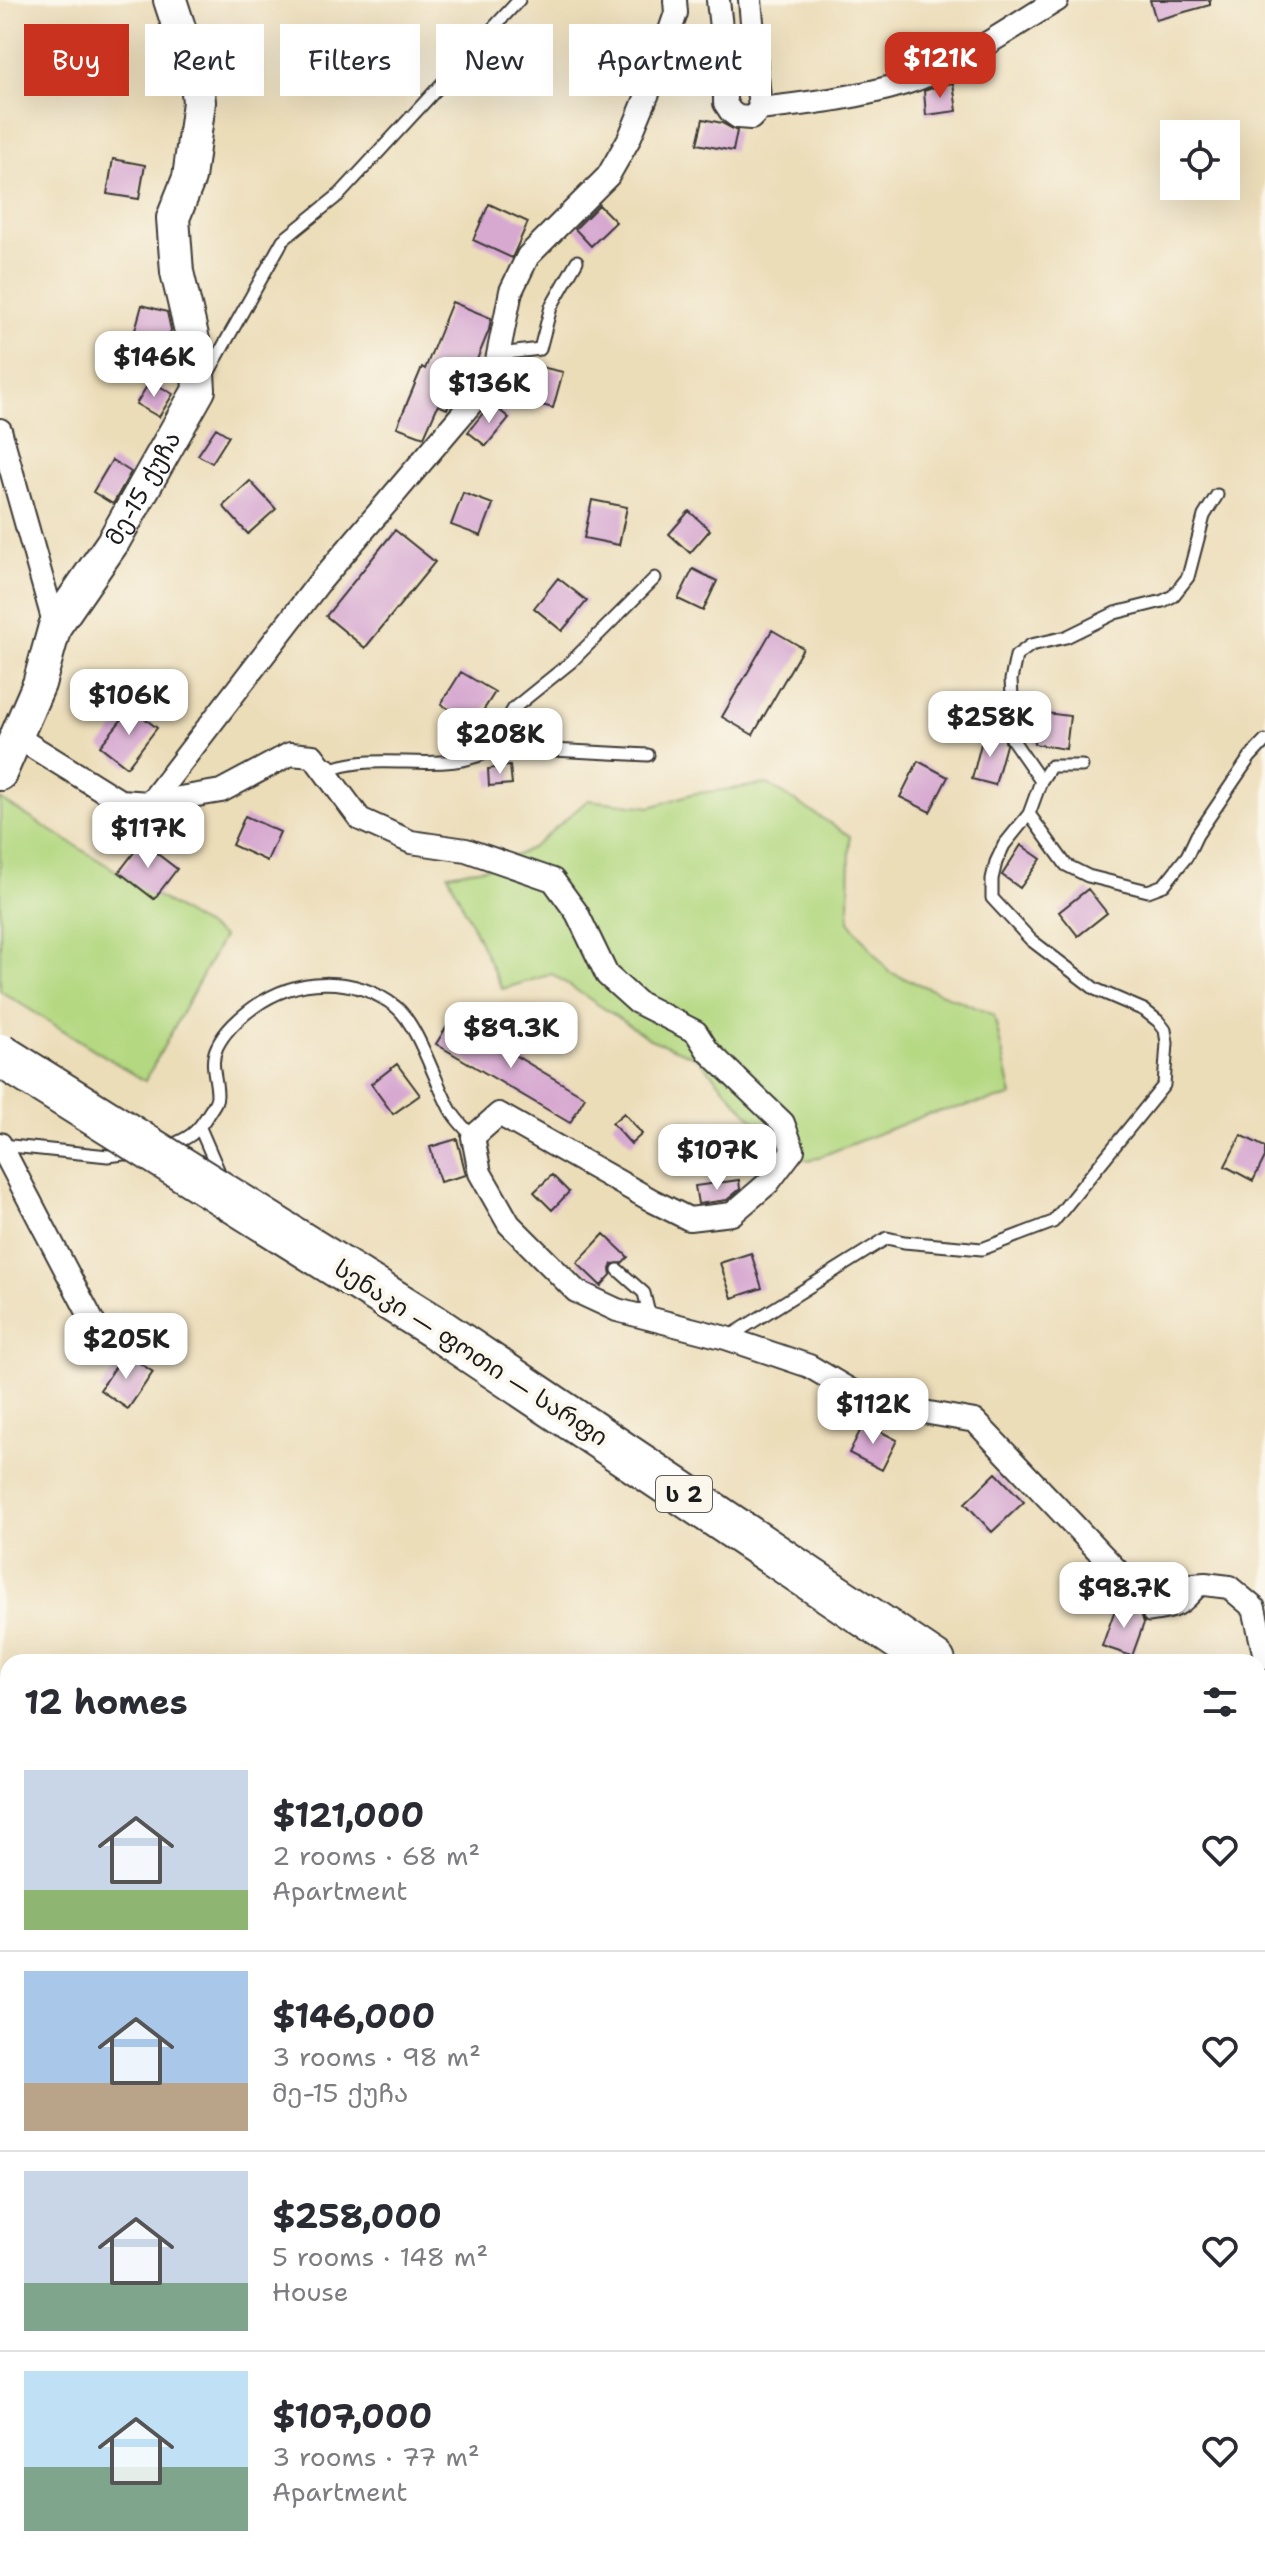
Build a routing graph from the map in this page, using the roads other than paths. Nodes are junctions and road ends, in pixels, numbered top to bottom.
1 (170, 0) edge
2 (519, 0) edge
3 (675, 0) edge
4 (718, 0) edge
5 (750, 0) edge
6 (1057, 0) edge
7 (760, 109) junction
8 (577, 261) dead end
9 (500, 354) junction
10 (199, 390) junction
11 (0, 430) edge
12 (1217, 495) dead end
13 (655, 578) dead end
14 (55, 626) junction
15 (17, 737) junction
16 (1265, 741) edge
17 (496, 747) junction
18 (648, 755) dead end
19 (313, 756) junction
20 (1082, 766) dead end
21 (0, 774) edge
22 (1041, 781) junction
23 (150, 803) junction
24 (1029, 814) junction
25 (0, 1055) edge
26 (200, 1128) junction
27 (473, 1137) junction
28 (1, 1144) edge
29 (216, 1203) dead end
30 (618, 1270) dead end
31 (650, 1318) junction
32 (101, 1337) dead end
33 (726, 1338) junction
34 (1205, 1584) junction
35 (1149, 1616) dead end
36 (922, 1654) edge
37 (1264, 1654) edge

1 - 10 street
2 - 10 lane
3 - 9 street
4 - 7 street
5 - 7 street
6 - 7 street
8 - 9 lane
9 - 23 street
10 - 14 street, მე-15 ქუჩა
11 - 14 street
12 - 22 lane
13 - 17 lane
14 - 15 street, მე-15 ქუჩა
15 - 21 street, მე-15 ქუჩა
15 - 23 street
16 - 24 lane
17 - 18 lane
17 - 19 lane
19 - 23 street
19 - 27 street
20 - 22 lane
22 - 24 lane
24 - 33 lane
25 - 36 highway, სენაკი — ფოთი — სარფი / ს 2, bridge
26 - 27 lane
26 - 28 lane
26 - 29 lane
27 - 31 street
28 - 32 street
30 - 31 lane
31 - 33 street
33 - 34 street
34 - 35 lane
34 - 37 street

